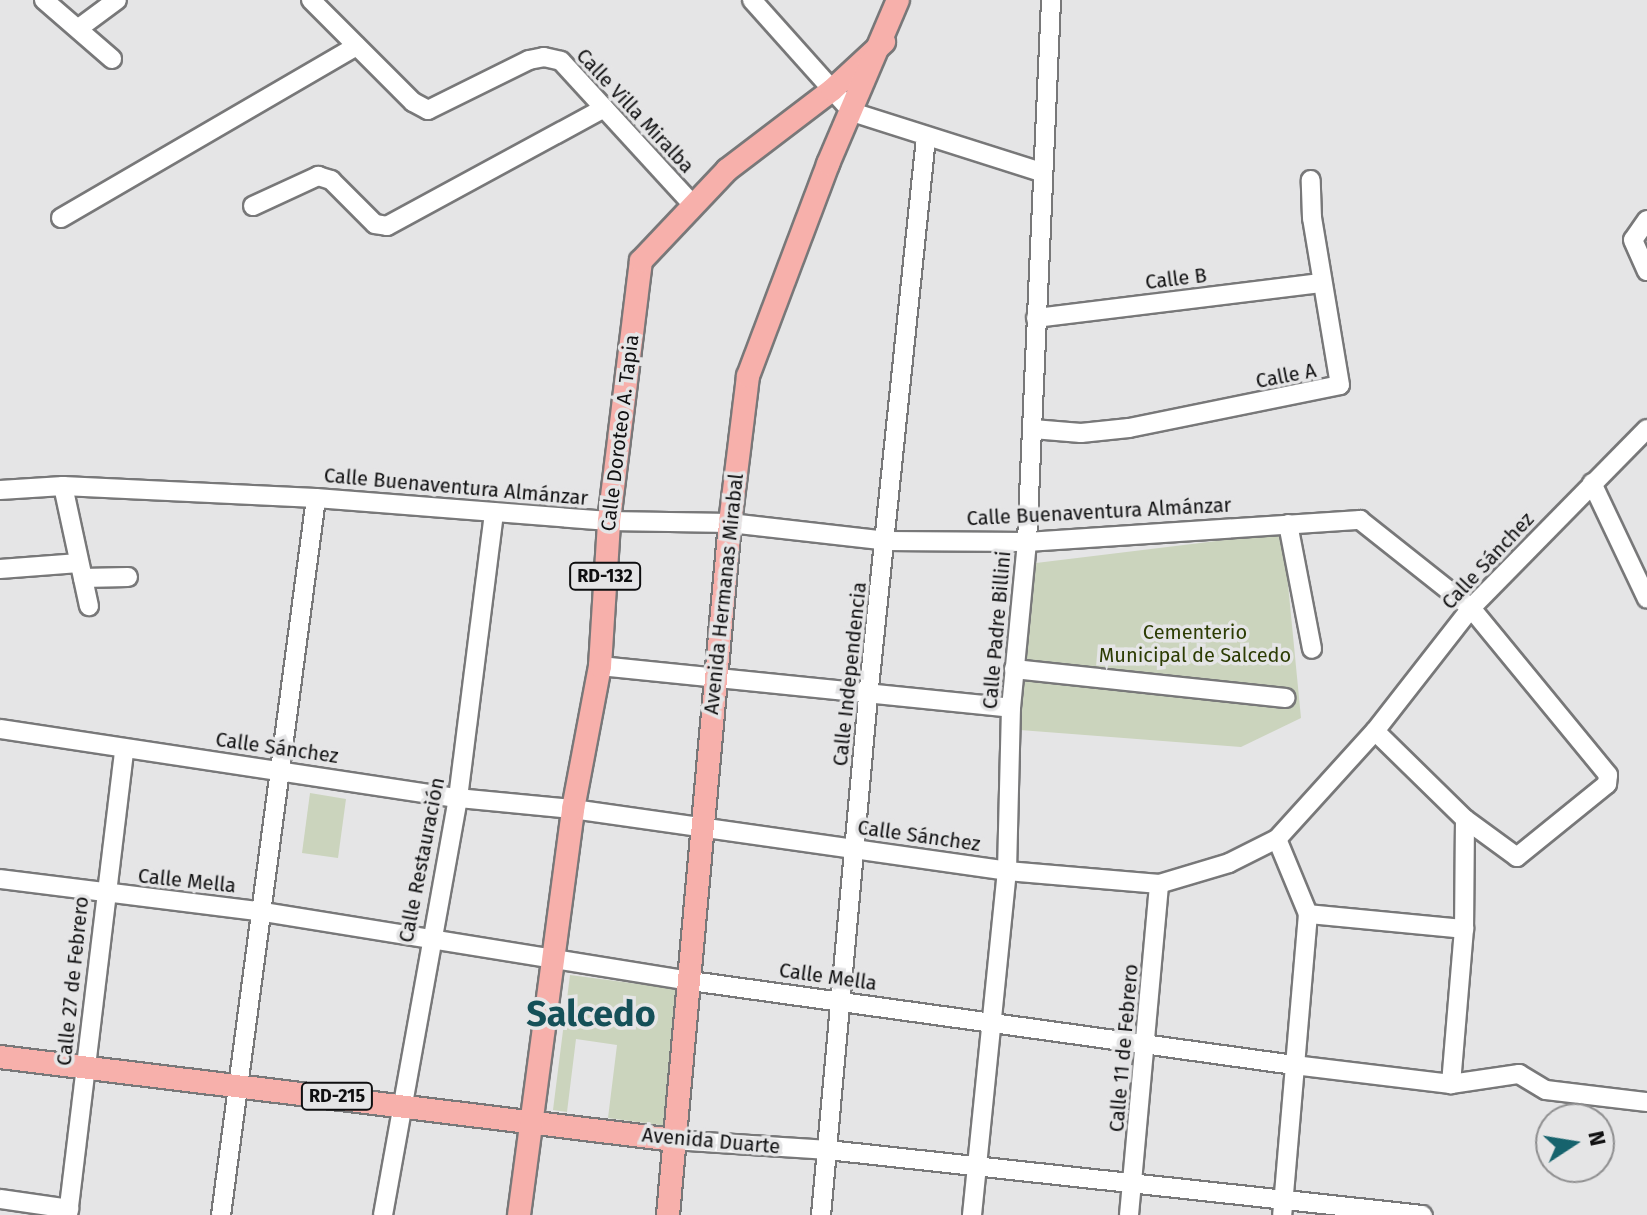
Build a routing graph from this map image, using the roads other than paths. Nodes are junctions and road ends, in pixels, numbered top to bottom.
1 (44, 0) edge
2 (117, 0) edge
3 (311, 0) edge
4 (752, 0) edge
5 (898, 0) edge
6 (1051, 0) edge
7 (79, 28) junction
8 (884, 42) junction
9 (357, 46) junction
10 (112, 59) dead end
11 (832, 90) junction
12 (604, 108) junction
13 (852, 112) junction
14 (926, 138) junction
15 (1041, 172) junction
16 (1311, 180) dead end
17 (691, 203) junction
18 (253, 206) dead end
19 (61, 218) dead end
20 (1647, 220) edge
21 (1647, 271) edge
22 (1322, 283) junction
23 (1036, 318) junction
24 (1033, 429) junction
25 (1647, 429) edge
26 (1592, 483) junction
27 (63, 486) junction
28 (0, 490) edge
29 (316, 498) junction
30 (494, 512) junction
31 (609, 521) junction
32 (730, 523) junction
33 (1288, 524) junction
34 (887, 541) junction
35 (1027, 542) junction
36 (0, 569) edge
37 (81, 571) junction
38 (128, 577) dead end
39 (1647, 599) edge
40 (89, 606) dead end
41 (1471, 608) junction
42 (1312, 649) dead end
43 (600, 666) junction
44 (1014, 669) junction
45 (715, 680) junction
46 (868, 697) junction
47 (1285, 698) dead end
48 (1011, 708) junction
49 (0, 729) edge
50 (1375, 731) junction
51 (124, 751) junction
52 (282, 770) junction
53 (458, 798) junction
54 (573, 809) junction
55 (1465, 819) junction
56 (702, 826) junction
57 (1277, 839) junction
58 (855, 849) junction
59 (1007, 871) junction
60 (0, 879) edge
61 (1159, 884) junction
62 (103, 893) junction
63 (258, 911) junction
64 (1308, 914) junction
65 (1464, 929) junction
66 (429, 942) junction
67 (552, 957) junction
68 (691, 981) junction
69 (844, 1001) junction
70 (991, 1022) junction
71 (1148, 1041) junction
72 (0, 1057) edge
73 (1294, 1065) junction
74 (87, 1067) junction
75 (238, 1083) junction
76 (1451, 1084) junction
77 (1647, 1102) edge
78 (403, 1105) junction
79 (531, 1119) junction
80 (674, 1140) junction
81 (828, 1150) junction
82 (976, 1169) junction
83 (1133, 1182) junction
84 (0, 1199) edge
85 (1283, 1207) edge
86 (68, 1212) edge
87 (221, 1215) edge
88 (383, 1215) edge
89 (519, 1215) edge
90 (668, 1215) edge
91 (821, 1215) edge
92 (972, 1215) edge
93 (1129, 1215) edge
94 (1422, 1215) edge

1 - 7 street
2 - 7 street
3 - 9 street, Calle Villa Miralba
4 - 11 street
5 - 8 main road, Avenida Hermanas Mirabal / RD-132
6 - 15 street, Calle Padre Billini
7 - 10 street
8 - 11 main road, Calle Doroteo A. Tapia / RD-132
8 - 13 main road, Avenida Hermanas Mirabal / RD-132
9 - 12 street, Calle Villa Miralba
9 - 19 street
11 - 13 street
11 - 17 main road, Calle Doroteo A. Tapia / RD-132
12 - 17 street, Calle Villa Miralba
12 - 18 street
13 - 14 street
13 - 32 main road, Avenida Hermanas Mirabal / RD-132
14 - 15 street
14 - 34 street, Calle Independencia
15 - 23 street, Calle Padre Billini
16 - 22 street, Calle A
17 - 31 main road, Calle Doroteo A. Tapia / RD-132
20 - 21 street
22 - 23 street, Calle B
22 - 24 street, Calle A
23 - 24 street, Calle Padre Billini
24 - 35 street, Calle Padre Billini
25 - 26 street, Calle Sánchez
26 - 39 street
26 - 41 street, Calle Sánchez
27 - 28 street, Calle Buenaventura Almánzar
27 - 29 street, Calle Buenaventura Almánzar
27 - 37 street
29 - 30 street, Calle Buenaventura Almánzar
29 - 52 street
30 - 31 street, Calle Buenaventura Almánzar
30 - 53 street, Calle Restauración
31 - 32 street, Calle Buenaventura Almánzar
31 - 43 main road, Calle Doroteo A. Tapia / RD-132
32 - 34 street, Calle Buenaventura Almánzar
32 - 45 main road, Avenida Hermanas Mirabal / RD-132
33 - 35 street, Calle Buenaventura Almánzar
33 - 41 street, Calle Buenaventura Almánzar
33 - 42 street
34 - 35 street, Calle Buenaventura Almánzar
34 - 46 street, Calle Independencia
35 - 44 street, Calle Padre Billini
36 - 37 street
37 - 38 street
37 - 40 street
41 - 50 street, Calle Sánchez
41 - 55 street, Calle Buenaventura Almánzar
43 - 45 street
43 - 54 main road, Calle Doroteo A. Tapia / RD-132
44 - 47 street
44 - 48 street, Calle Padre Billini
45 - 46 street
45 - 56 main road, Avenida Hermanas Mirabal / RD-132
46 - 48 street
46 - 58 street, Calle Independencia
48 - 59 street, Calle Padre Billini
49 - 51 street, Calle Sánchez
50 - 55 street
50 - 57 street, Calle Sánchez
51 - 52 street, Calle Sánchez
51 - 62 street, Calle 27 de Febrero
52 - 53 street, Calle Sánchez
52 - 63 street
53 - 54 street, Calle Sánchez
53 - 66 street, Calle Restauración
54 - 56 street, Calle Sánchez
54 - 67 main road, Calle Doroteo A. Tapia / RD-132
55 - 65 street
56 - 58 street, Calle Sánchez
56 - 68 main road, Avenida Hermanas Mirabal / RD-132
57 - 61 street, Calle Sánchez
57 - 64 street
58 - 59 street, Calle Sánchez
58 - 69 street, Calle Independencia
59 - 61 street, Calle Sánchez
59 - 70 street, Calle Padre Billini
60 - 62 street, Calle Mella
61 - 71 street, Calle 11 de Febrero
62 - 63 street, Calle Mella
62 - 74 street, Calle 27 de Febrero
63 - 66 street, Calle Mella
63 - 75 street
64 - 65 street
64 - 73 street
65 - 76 street
66 - 67 street, Calle Mella
66 - 78 street, Calle Restauración
67 - 68 street, Calle Mella
67 - 79 main road, Calle Doroteo A. Tapia / RD-132
68 - 69 street, Calle Mella
68 - 80 main road, Avenida Hermanas Mirabal / RD-132
69 - 70 street, Calle Mella
69 - 81 street, Calle Independencia
70 - 71 street, Calle Mella
70 - 82 street, Calle Padre Billini
71 - 73 street, Calle Mella
71 - 83 street, Calle 11 de Febrero
72 - 74 main road, Avenida Duarte / RD-215
73 - 76 street, Calle Mella
73 - 85 street
74 - 75 main road, Avenida Duarte / RD-215
74 - 86 street, Calle 27 de Febrero
75 - 78 main road, Avenida Duarte / RD-215
75 - 87 street
76 - 77 street, Calle Mella
78 - 79 main road, Avenida Duarte / RD-215
78 - 88 street, Calle Restauración
79 - 80 main road, Avenida Duarte / RD-215
79 - 89 main road, Calle Doroteo A. Tapia / RD-132
80 - 81 street, Avenida Duarte
80 - 90 main road, Avenida Hermanas Mirabal / RD-132
81 - 82 street, Avenida Duarte
81 - 91 street, Calle Independencia
82 - 83 street, Avenida Duarte
82 - 92 street, Calle Padre Billini
83 - 85 street, Avenida Duarte
83 - 93 street, Calle 11 de Febrero
84 - 86 street
85 - 94 street, Avenida Duarte

